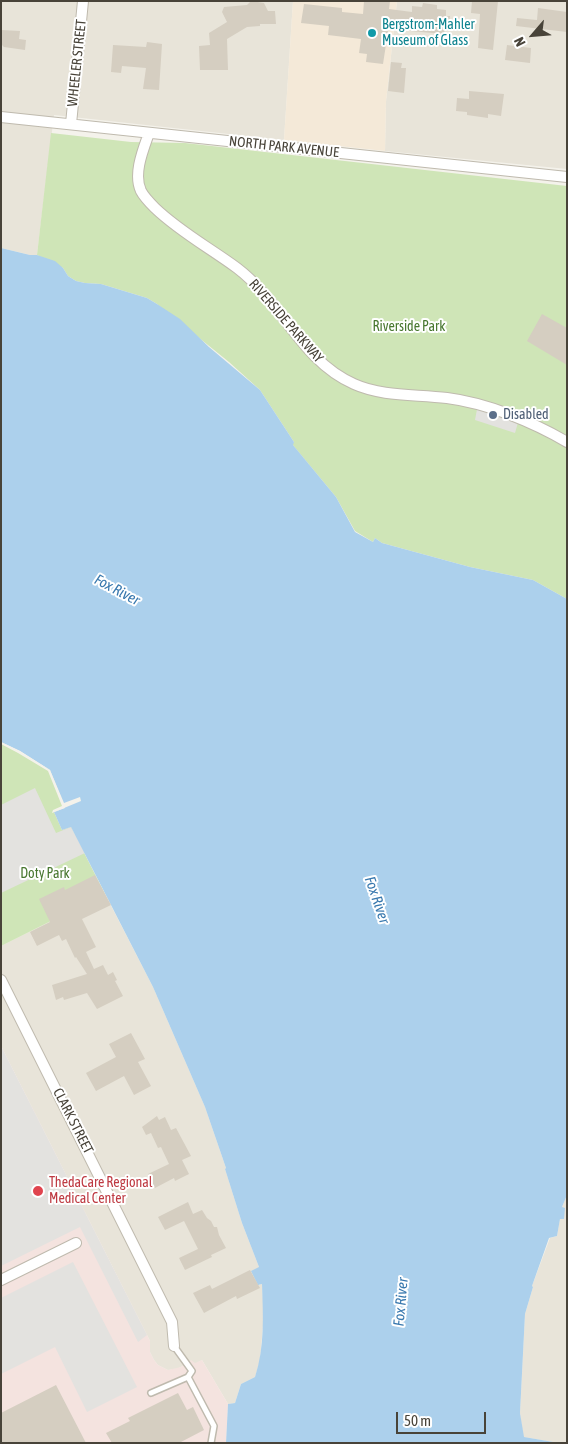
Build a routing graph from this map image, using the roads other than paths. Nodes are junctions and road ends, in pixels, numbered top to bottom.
1 (83, 1) edge
2 (1, 117) edge
3 (71, 124) junction
4 (149, 133) junction
5 (567, 177) edge
6 (567, 442) edge
7 (1, 980) edge
8 (76, 1243) dead end
9 (1, 1280) edge
10 (174, 1346) joint
11 (188, 1377) junction
12 (151, 1393) dead end
13 (211, 1443) edge

1 - 3 street, WHEELER STREET
2 - 3 street, NORTH PARK AVENUE
3 - 4 street, NORTH PARK AVENUE
4 - 5 street, NORTH PARK AVENUE
4 - 6 street, RIVERSIDE PARKWAY
7 - 10 street, CLARK STREET
8 - 9 street
10 - 11 lane
11 - 12 lane
11 - 13 lane

